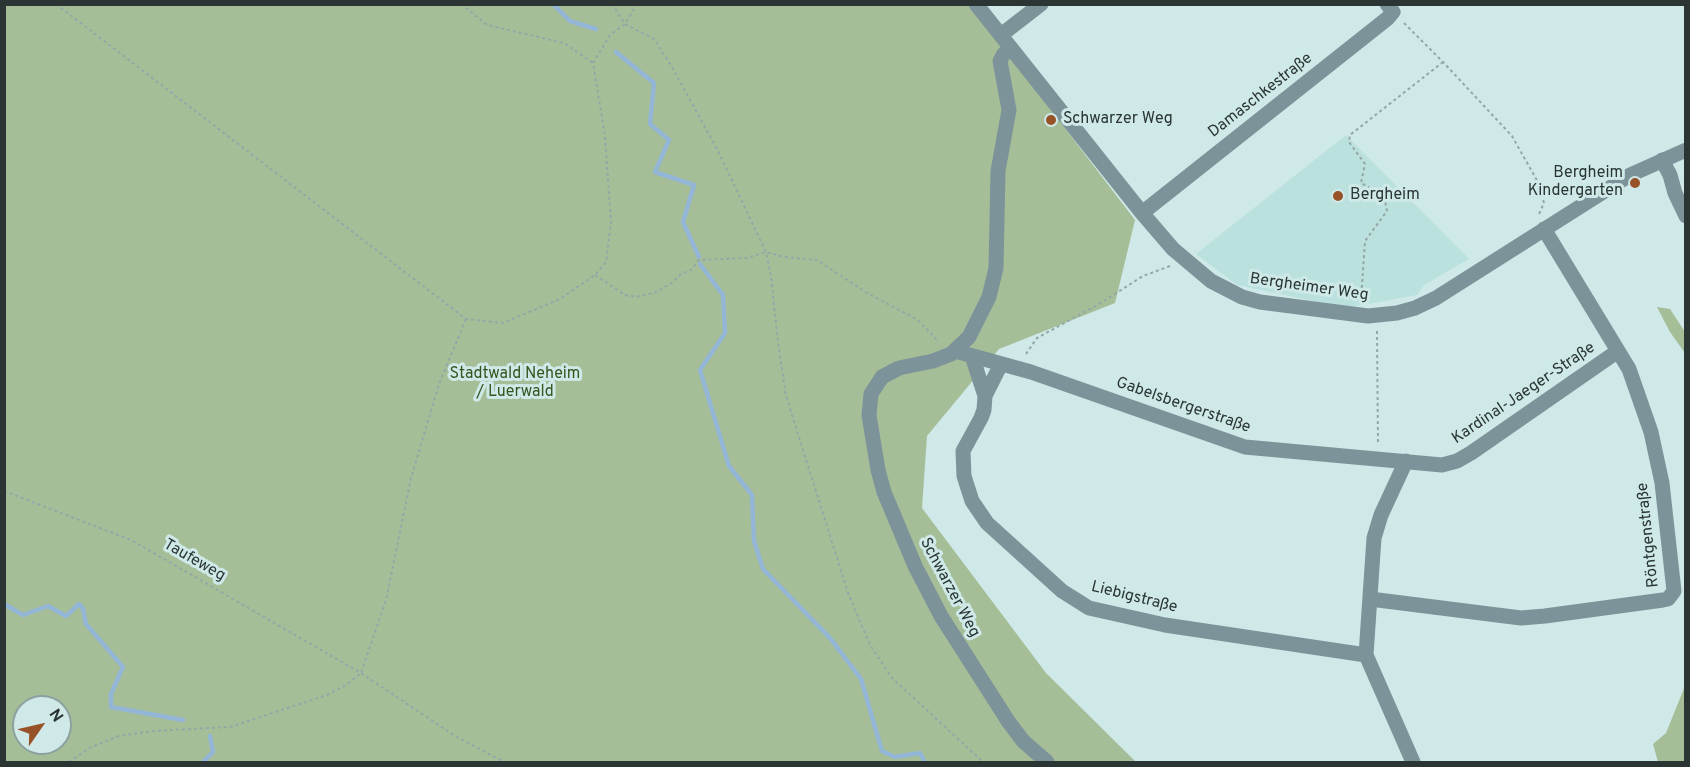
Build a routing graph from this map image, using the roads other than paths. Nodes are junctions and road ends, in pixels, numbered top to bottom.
1 (976, 4) edge
2 (1041, 4) edge
3 (1390, 8) edge
4 (1001, 35) junction
5 (1010, 48) junction
6 (1686, 150) edge
7 (1662, 160) junction
8 (1142, 213) junction
9 (1686, 216) edge
10 (1541, 222) junction
11 (1618, 351) junction
12 (953, 352) junction
13 (972, 356) junction
14 (1001, 364) junction
15 (985, 396) junction
16 (1406, 461) junction
17 (1370, 599) junction
18 (1366, 655) junction
19 (1047, 762) edge
20 (1413, 762) edge

1 - 4 street
2 - 4 street
3 - 8 street, Damaschkestraße
4 - 5 street, Bergheimer Weg
5 - 8 street, Bergheimer Weg
5 - 12 street
6 - 7 street, Bergheimer Weg
7 - 9 street
7 - 10 street, Bergheimer Weg
8 - 10 street, Bergheimer Weg
10 - 11 street, Röntgenstraße
11 - 16 street, Kardinal-Jaeger-Straße
11 - 17 street, Röntgenstraße
12 - 13 street, Gabelsbergerstraße
12 - 19 street, Schwarzer Weg
13 - 14 street, Gabelsbergerstraße
13 - 15 street
14 - 15 street, Liebigstraße
14 - 16 street, Gabelsbergerstraße
15 - 18 street, Liebigstraße
16 - 17 street
17 - 18 street
18 - 20 street

